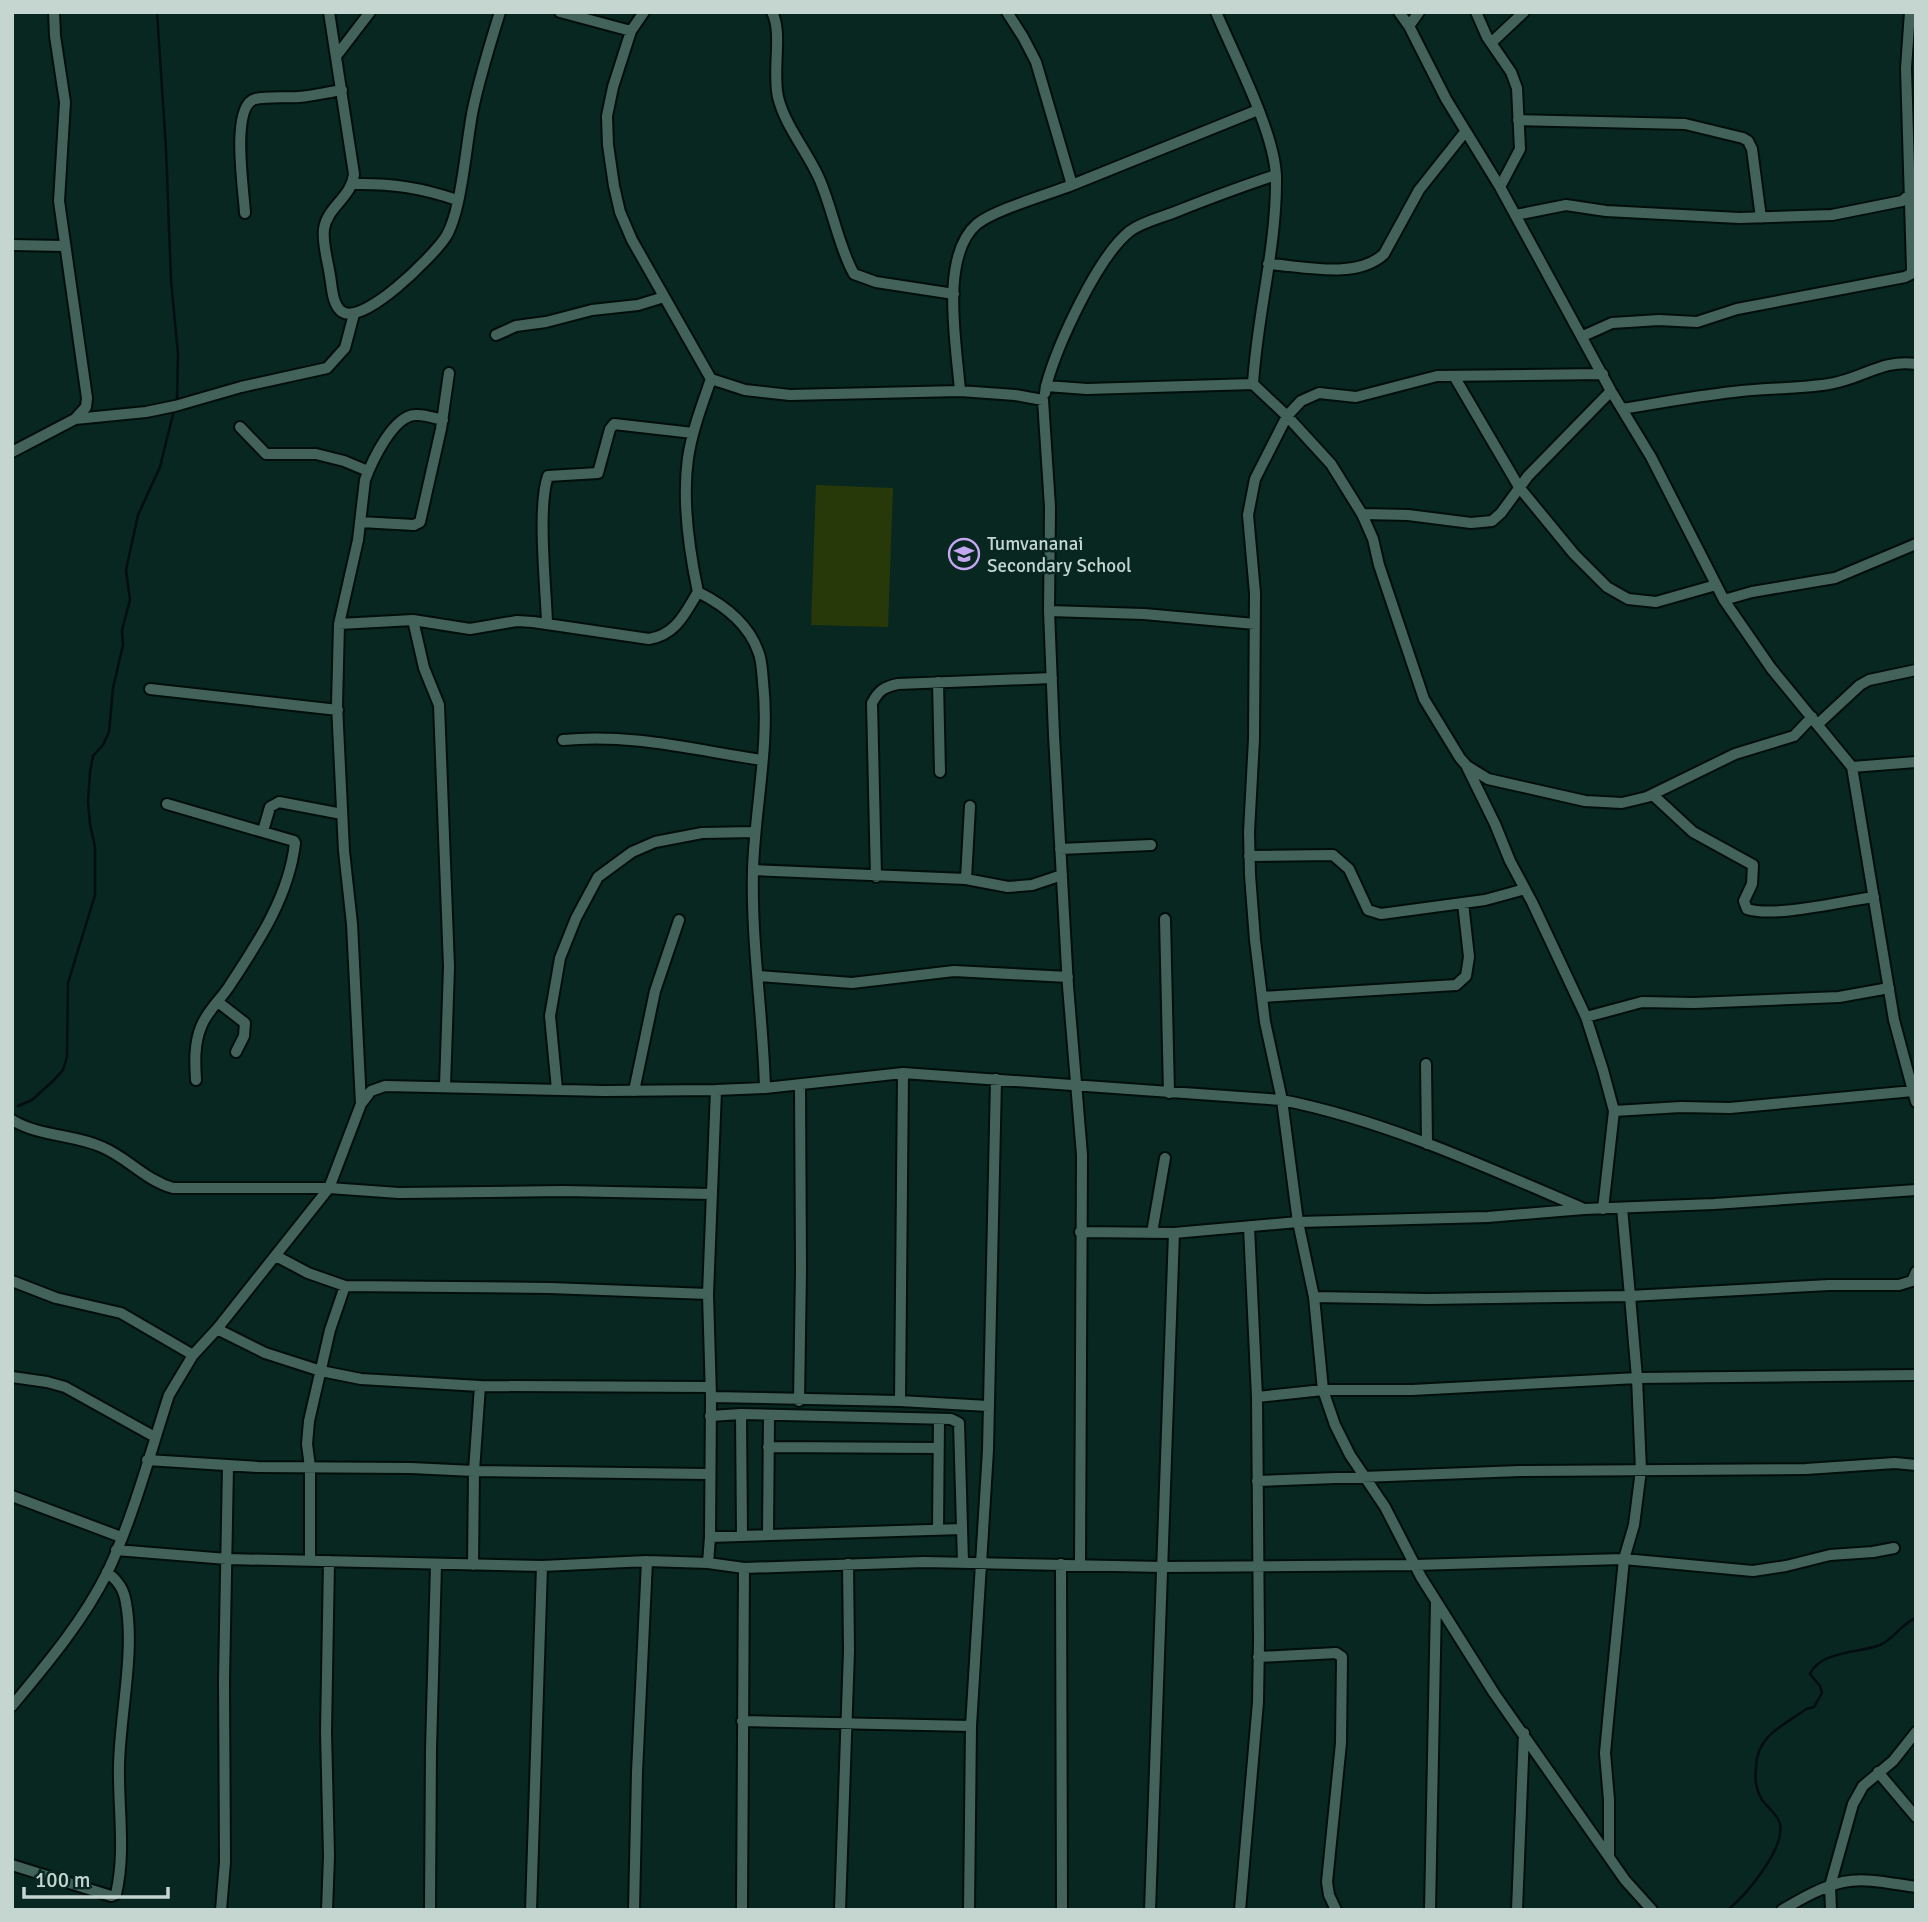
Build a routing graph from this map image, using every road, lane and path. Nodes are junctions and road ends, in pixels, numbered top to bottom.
1 (54, 12) edge
2 (329, 12) edge
3 (370, 12) edge
4 (500, 12) edge
5 (560, 12) edge
6 (644, 12) edge
7 (772, 12) edge
8 (1007, 12) edge
9 (1216, 12) edge
10 (1399, 12) edge
11 (1419, 12) edge
12 (1476, 12) edge
13 (1524, 12) edge
14 (1910, 12) edge
15 (1409, 26) junction
16 (631, 31) junction
17 (1491, 43) junction
18 (337, 55) junction
19 (342, 90) junction
20 (1258, 110) junction
21 (1518, 120) junction
22 (1465, 132) junction
23 (1276, 175) junction
24 (353, 184) junction
25 (1072, 185) junction
26 (1500, 187) junction
27 (1913, 192) edge
28 (457, 200) junction
29 (246, 213) dead end
30 (1516, 215) junction
31 (1761, 218) junction
32 (12, 245) edge
33 (64, 246) junction
34 (1268, 264) junction
35 (954, 293) junction
36 (664, 297) junction
37 (354, 314) junction
38 (496, 335) dead end
39 (1583, 337) junction
40 (1916, 364) edge
41 (449, 373) dead end
42 (1603, 374) junction
43 (1454, 376) junction
44 (710, 379) junction
45 (1253, 384) junction
46 (1046, 386) junction
47 (960, 391) junction
48 (1611, 391) junction
49 (1043, 400) junction
50 (1622, 409) junction
51 (1287, 416) junction
52 (75, 419) junction
53 (443, 420) junction
54 (240, 427) dead end
55 (693, 433) junction
56 (12, 452) edge
57 (369, 471) junction
58 (1519, 487) junction
59 (1362, 514) junction
60 (360, 522) junction
61 (1916, 544) edge
62 (1716, 585) junction
63 (698, 592) junction
64 (1724, 600) junction
65 (1049, 611) junction
66 (412, 620) junction
67 (547, 623) junction
68 (339, 624) junction
69 (1255, 624) junction
70 (1916, 670) edge
71 (1052, 678) junction
72 (938, 682) junction
73 (150, 689) dead end
74 (338, 710) junction
75 (1815, 720) junction
76 (563, 740) dead end
77 (762, 760) junction
78 (1916, 762) edge
79 (1467, 766) junction
80 (1852, 767) junction
81 (940, 772) dead end
82 (1653, 794) junction
83 (167, 804) dead end
84 (970, 806) dead end
85 (342, 814) junction
86 (263, 831) junction
87 (755, 832) junction
88 (1151, 845) dead end
89 (1060, 849) junction
90 (1249, 856) junction
91 (753, 870) junction
92 (1062, 875) junction
93 (876, 877) junction
94 (966, 879) junction
95 (1525, 889) junction
96 (1874, 897) junction
97 (1463, 903) junction
98 (1166, 919) dead end
99 (679, 920) dead end
100 (759, 976) junction
101 (1068, 977) junction
102 (1889, 988) junction
103 (1262, 997) junction
104 (218, 1002) junction
105 (1586, 1017) junction
106 (236, 1052) dead end
107 (1426, 1064) dead end
108 (903, 1073) junction
109 (996, 1079) junction
110 (196, 1080) dead end
111 (800, 1085) junction
112 (444, 1086) junction
113 (1076, 1087) junction
114 (765, 1088) junction
115 (557, 1089) junction
116 (716, 1090) junction
117 (634, 1091) junction
118 (1169, 1093) junction
119 (1914, 1096) edge
120 (1282, 1100) junction
121 (361, 1104) junction
122 (1614, 1111) junction
123 (12, 1121) edge
124 (1427, 1144) junction
125 (1165, 1158) dead end
126 (329, 1188) junction
127 (1916, 1190) edge
128 (712, 1194) junction
129 (1622, 1208) junction
130 (1584, 1209) junction
131 (1603, 1209) junction
132 (1298, 1222) junction
133 (1249, 1227) junction
134 (1080, 1232) junction
135 (1153, 1233) junction
136 (1174, 1233) junction
137 (276, 1256) junction
138 (1916, 1272) edge
139 (12, 1281) edge
140 (345, 1286) junction
141 (708, 1294) junction
142 (1630, 1296) junction
143 (1314, 1297) junction
144 (217, 1329) junction
145 (193, 1355) junction
146 (321, 1371) junction
147 (1916, 1375) edge
148 (12, 1377) edge
149 (1637, 1378) junction
150 (480, 1386) junction
151 (1323, 1391) junction
152 (711, 1392) junction
153 (1257, 1397) junction
154 (799, 1401) junction
155 (900, 1401) junction
156 (988, 1406) junction
157 (741, 1414) junction
158 (769, 1415) junction
159 (710, 1416) junction
160 (939, 1419) junction
161 (155, 1437) junction
162 (768, 1447) junction
163 (938, 1448) junction
164 (147, 1460) junction
165 (1916, 1465) edge
166 (228, 1466) junction
167 (310, 1467) junction
168 (1641, 1469) junction
169 (474, 1471) junction
170 (709, 1474) junction
171 (1366, 1478) junction
172 (1257, 1481) junction
173 (12, 1496) edge
174 (938, 1530) junction
175 (962, 1530) junction
176 (768, 1535) junction
177 (741, 1536) junction
178 (121, 1537) junction
179 (710, 1537) junction
180 (1894, 1548) dead end
181 (116, 1550) junction
182 (227, 1559) junction
183 (1624, 1559) junction
184 (310, 1561) junction
185 (329, 1561) junction
186 (647, 1561) junction
187 (963, 1562) junction
188 (982, 1562) junction
189 (708, 1563) junction
190 (848, 1564) junction
191 (1061, 1564) junction
192 (436, 1565) junction
193 (472, 1565) junction
194 (1080, 1565) junction
195 (1415, 1565) junction
196 (542, 1566) junction
197 (1257, 1566) junction
198 (1163, 1567) junction
199 (744, 1568) junction
200 (107, 1572) junction
201 (1436, 1602) junction
202 (1258, 1657) junction
203 (15, 1698) edge
204 (742, 1721) junction
205 (848, 1724) junction
206 (971, 1726) junction
207 (1916, 1732) edge
208 (1524, 1733) junction
209 (1878, 1772) junction
210 (1916, 1817) edge
211 (1609, 1857) junction
212 (12, 1865) edge
213 (1830, 1886) junction
214 (1916, 1887) edge
215 (221, 1910) edge
216 (327, 1910) edge
217 (430, 1910) edge
218 (531, 1910) edge
219 (634, 1910) edge
220 (742, 1910) edge
221 (840, 1910) edge
222 (969, 1910) edge
223 (1062, 1910) edge
224 (1150, 1910) edge
225 (1240, 1910) edge
226 (1336, 1910) edge
227 (1430, 1910) edge
228 (1517, 1910) edge
229 (1652, 1910) edge
230 (1782, 1910) edge
231 (1831, 1910) edge

1 - 33 street
2 - 18 street
3 - 18 street
4 - 28 street
5 - 16 street
6 - 16 street
7 - 35 street
8 - 25 street
9 - 20 street
10 - 15 street
11 - 15 street
12 - 17 street
13 - 17 street
14 - 27 street
15 - 22 street
16 - 36 street
17 - 21 street
18 - 19 street
19 - 24 street
19 - 29 street
20 - 23 street
20 - 25 street
21 - 26 street
21 - 31 street
22 - 26 street
22 - 34 street
23 - 34 street
23 - 46 street
24 - 28 street
24 - 37 street
25 - 35 street
26 - 30 street
27 - 31 street
27 - 39 street
28 - 37 street
30 - 31 street
30 - 39 street
32 - 33 street
33 - 52 street
34 - 45 street
35 - 47 street
36 - 38 street
36 - 44 street
37 - 52 street
39 - 42 street
40 - 50 street
41 - 53 street
42 - 43 street
42 - 48 street
43 - 51 street
43 - 58 street
44 - 47 street
44 - 55 street
45 - 46 street
45 - 51 street
46 - 49 street
47 - 49 street
48 - 50 street
48 - 58 street
49 - 65 street
50 - 62 street
51 - 59 street
51 - 69 street
52 - 56 street
53 - 57 street
53 - 60 street
54 - 57 street
55 - 63 street
55 - 67 street
57 - 60 street
58 - 59 street
58 - 62 street
59 - 79 street
60 - 68 street
61 - 64 street
62 - 64 street
63 - 67 street
63 - 77 street
64 - 75 street
65 - 69 street
65 - 71 street
66 - 67 street
66 - 68 street
66 - 112 street
68 - 74 street
69 - 90 street
70 - 75 street
71 - 72 street
71 - 89 street
72 - 81 street
72 - 93 street
73 - 74 street
74 - 85 street
75 - 80 street
75 - 82 street
76 - 77 street
77 - 87 street
78 - 80 street
79 - 82 street
79 - 95 street
80 - 96 street
82 - 96 street
83 - 86 street
84 - 94 street
85 - 86 street
85 - 121 street
86 - 104 street
87 - 91 street
87 - 115 street
88 - 89 street
89 - 92 street
90 - 97 street
90 - 103 street
91 - 93 street
91 - 100 street
92 - 94 street
92 - 101 street
93 - 94 street
95 - 97 street
95 - 105 street
96 - 102 street
97 - 103 street
98 - 118 street
99 - 117 street
100 - 101 street
100 - 114 street
101 - 113 street
102 - 105 street
102 - 119 street
103 - 120 street
104 - 106 street
104 - 110 street
105 - 122 street
107 - 124 street
108 - 109 street
108 - 111 street
108 - 155 street
109 - 113 street
109 - 156 street
111 - 114 street
111 - 154 street
112 - 115 street
112 - 121 street
113 - 118 street
113 - 134 street
114 - 116 street
115 - 117 street
116 - 117 street
116 - 128 street
118 - 120 street
119 - 122 street
120 - 124 street
120 - 132 street
121 - 126 street
122 - 131 street
123 - 126 street
124 - 130 street
125 - 135 street
126 - 128 street
126 - 137 street
127 - 129 street
128 - 141 street
129 - 131 street
129 - 142 street
130 - 131 street
130 - 132 street
132 - 133 street
132 - 143 street
133 - 136 street
133 - 153 street
134 - 135 street
134 - 194 street
135 - 136 street
136 - 198 street
137 - 140 street
137 - 144 street
138 - 142 street
139 - 145 street
140 - 141 street
140 - 146 street
141 - 152 street
142 - 143 street
142 - 149 street
143 - 151 street
144 - 145 street
144 - 146 street
145 - 161 street
146 - 150 street
146 - 167 street
147 - 149 street
148 - 161 street
149 - 151 street
149 - 168 street
150 - 152 street
150 - 169 street
151 - 153 street
151 - 171 street
152 - 154 street
152 - 159 street
153 - 172 street
154 - 155 street
155 - 156 street
156 - 188 street
157 - 158 street
157 - 159 street
157 - 177 street
158 - 160 street
158 - 162 street
159 - 170 street
160 - 163 street
160 - 175 street
161 - 164 street
162 - 163 street
162 - 176 street
163 - 174 street
164 - 166 street
164 - 178 street
165 - 168 street
166 - 167 street
166 - 182 street
167 - 169 street
167 - 184 street
168 - 171 street
168 - 183 street
169 - 170 street
169 - 193 street
170 - 179 street
171 - 172 street
171 - 195 street
172 - 197 street
173 - 178 street
174 - 175 street
174 - 176 street
175 - 187 street
176 - 177 street
177 - 179 street
178 - 181 street
179 - 189 street
180 - 183 street
181 - 182 street
181 - 200 street
182 - 184 street
182 - 215 street
183 - 195 street
183 - 211 street
184 - 185 street
185 - 192 street
185 - 216 street
186 - 189 street
186 - 196 street
186 - 219 street
187 - 188 street
187 - 190 street
188 - 191 street
188 - 206 street
189 - 199 street
190 - 199 street
190 - 205 street
191 - 194 street
191 - 223 street
192 - 193 street
192 - 217 street
193 - 196 street
194 - 198 street
195 - 197 street
195 - 201 street
196 - 218 street
197 - 198 street
197 - 202 street
198 - 224 street
199 - 204 street
200 - 203 street
200 - 212 street
201 - 208 street
201 - 227 street
202 - 225 street
202 - 226 street
204 - 205 street
204 - 220 street
205 - 206 street
205 - 221 street
206 - 222 street
207 - 209 street
208 - 211 street
208 - 228 street
209 - 210 street
209 - 213 street
211 - 229 street
213 - 214 street
213 - 230 street
213 - 231 street

